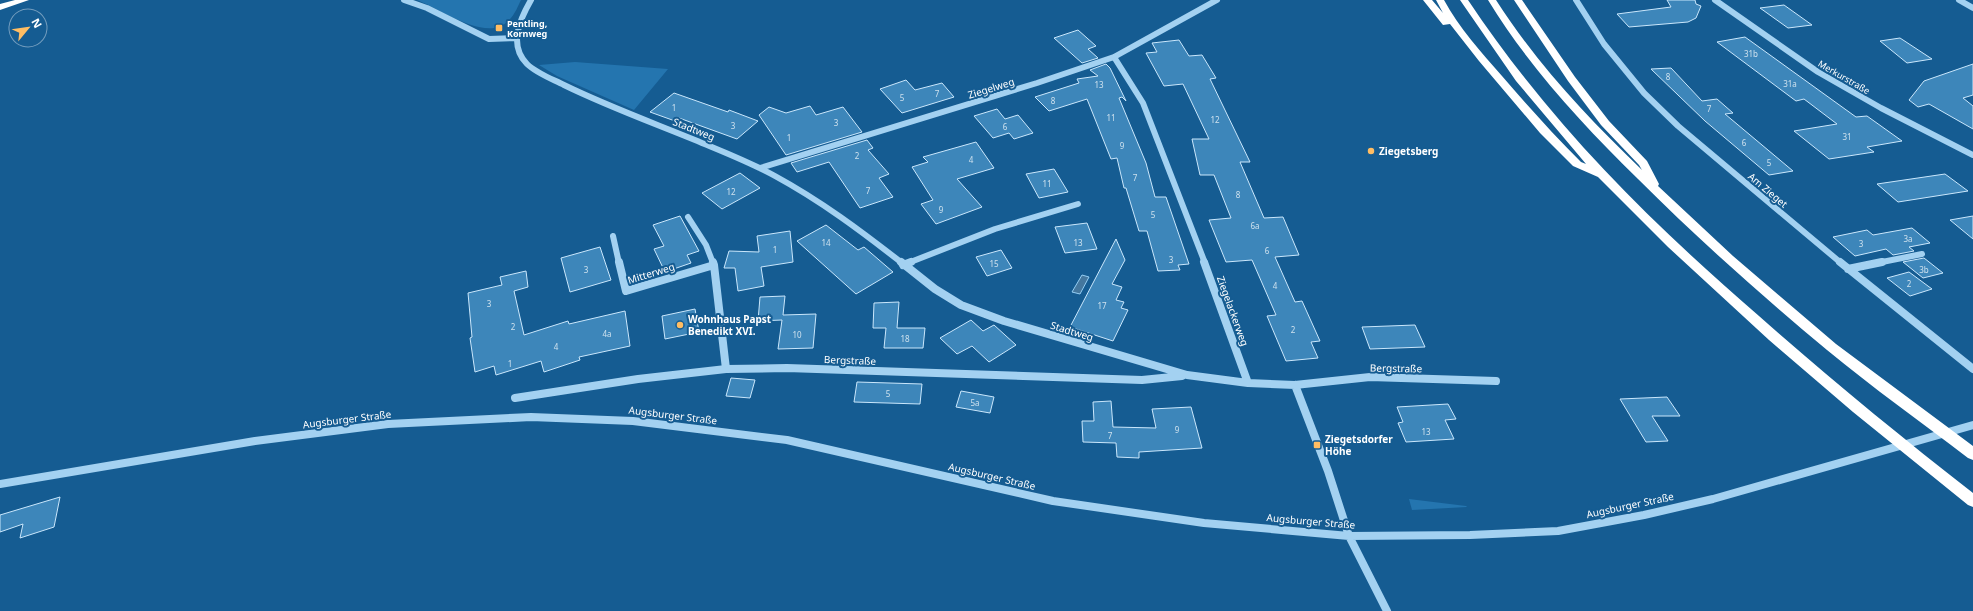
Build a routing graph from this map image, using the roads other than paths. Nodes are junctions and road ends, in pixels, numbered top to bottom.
1 (25, 0) edge
2 (404, 0) edge
3 (531, 0) edge
4 (1217, 0) edge
5 (1427, 0) edge
6 (1440, 0) edge
7 (1464, 0) edge
8 (1492, 0) edge
9 (1518, 0) edge
10 (1526, 0) edge
11 (1576, 0) edge
12 (1715, 0) edge
13 (1959, 0) edge
14 (0, 7) edge
15 (1973, 8) edge
16 (1528, 15) junction
17 (517, 38) junction
18 (1114, 57) junction
19 (1482, 59) junction
20 (1973, 155) edge
21 (760, 168) junction
22 (1606, 179) junction
23 (1662, 197) junction
24 (1078, 204) dead end
25 (688, 217) dead end
26 (613, 236) dead end
27 (1922, 254) dead end
28 (714, 265) junction
29 (903, 265) junction
30 (1848, 270) junction
31 (726, 368) junction
32 (1973, 369) edge
33 (1187, 375) junction
34 (1496, 381) dead end
35 (1248, 383) junction
36 (1295, 385) junction
37 (515, 398) dead end
38 (1973, 425) edge
39 (1973, 454) edge
40 (0, 484) edge
41 (1973, 501) edge
42 (1349, 536) junction
43 (1387, 611) edge

1 - 14 highway
2 - 17 street
3 - 17 street, Stadtweg
4 - 18 street, Ziegelweg
5 - 19 highway
6 - 19 highway
7 - 22 highway
8 - 23 highway
9 - 16 highway
10 - 16 highway
11 - 30 street, Am Zieget
12 - 20 street, Merkurstraße
13 - 15 street
16 - 23 highway
17 - 21 street, Stadtweg
18 - 21 street, Ziegelweg
18 - 35 street, Ziegelackerweg
19 - 22 highway
21 - 29 street, Stadtweg
22 - 41 highway
23 - 39 highway
24 - 29 street
25 - 28 street
26 - 28 street, Mitterweg
27 - 30 street
28 - 31 street
29 - 33 street, Stadtweg
30 - 32 street, Am Zieget
31 - 33 street, Bergstraße
31 - 37 street, Bergstraße
33 - 35 street, Stadtweg
34 - 36 street, Bergstraße
35 - 36 street
36 - 42 street
38 - 42 street, Augsburger Straße
40 - 42 street, Augsburger Straße
42 - 43 street

